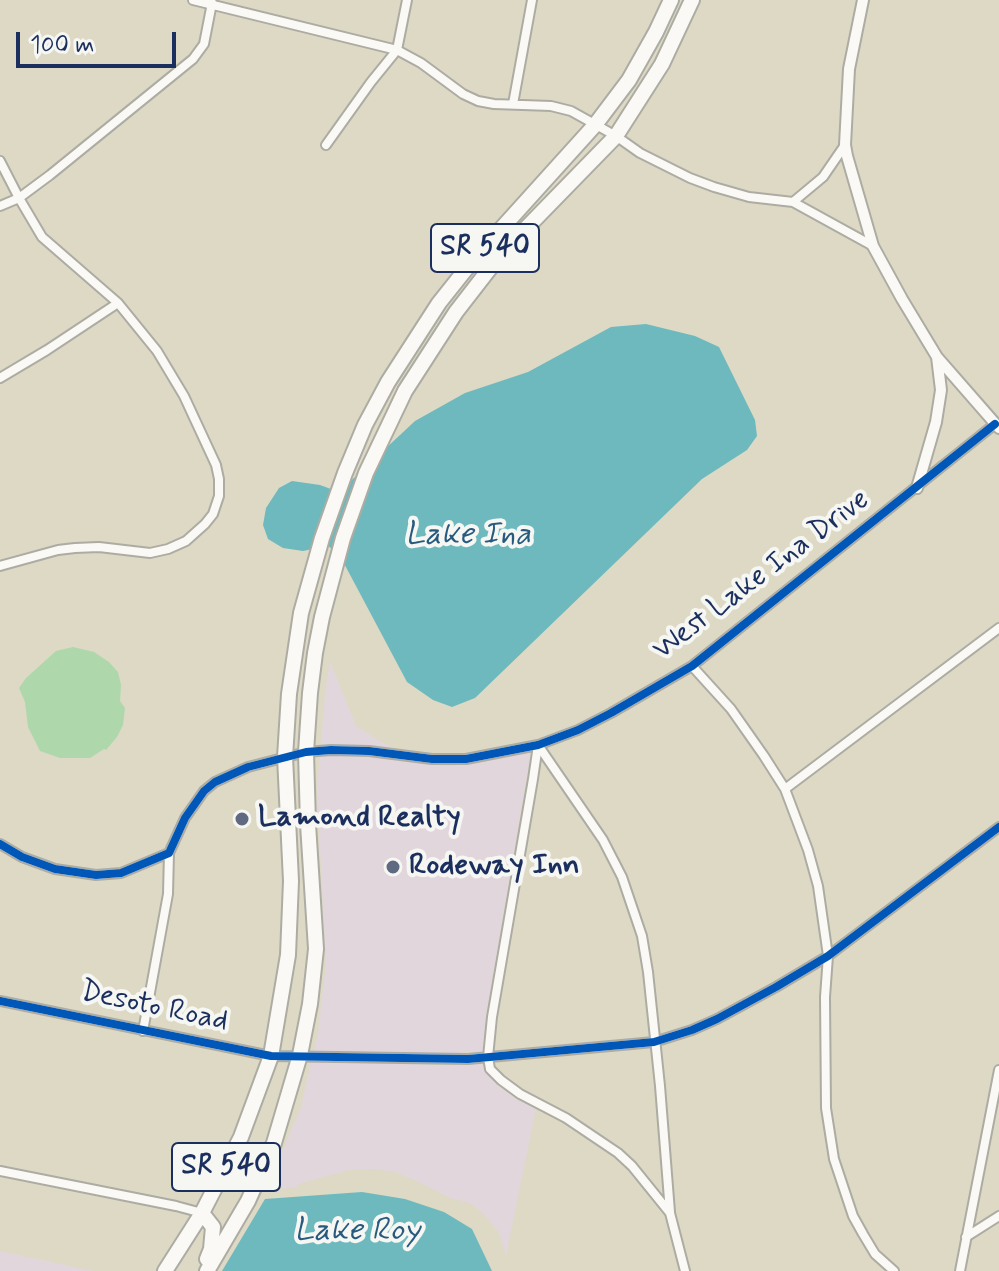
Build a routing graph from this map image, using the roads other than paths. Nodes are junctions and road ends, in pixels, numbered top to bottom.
1 (193, 0) edge
2 (407, 0) edge
3 (532, 0) edge
4 (671, 0) edge
5 (692, 0) edge
6 (863, 0) edge
7 (212, 3) edge
8 (397, 50) junction
9 (513, 104) junction
10 (595, 125) junction
11 (616, 136) junction
12 (326, 145) dead end
13 (845, 145) junction
14 (0, 161) edge
15 (19, 198) junction
16 (793, 202) junction
17 (0, 206) edge
18 (873, 246) junction
19 (118, 303) junction
20 (937, 357) junction
21 (0, 378) edge
22 (997, 426) edge
23 (917, 488) junction
24 (0, 566) edge
25 (999, 628) edge
26 (692, 666) junction
27 (538, 745) junction
28 (306, 752) junction
29 (285, 757) junction
30 (785, 789) junction
31 (999, 827) edge
32 (0, 844) edge
33 (169, 853) junction
34 (828, 956) junction
35 (0, 1001) edge
36 (143, 1031) junction
37 (654, 1042) junction
38 (300, 1055) junction
39 (271, 1056) junction
40 (488, 1057) junction
41 (999, 1070) edge
42 (0, 1171) edge
43 (202, 1213) junction
44 (670, 1213) junction
45 (999, 1216) edge
46 (966, 1237) junction
47 (165, 1271) edge
48 (205, 1271) edge
49 (685, 1271) edge
50 (894, 1271) edge
51 (960, 1271) edge

1 - 7 street
2 - 8 street
3 - 9 street
4 - 10 main road, SR 540
5 - 11 main road, SR 540
6 - 13 street
7 - 8 street
7 - 15 street
8 - 9 street
8 - 12 street
9 - 10 street
10 - 11 street
10 - 29 main road, SR 540
11 - 16 street
11 - 28 main road, SR 540
13 - 16 street
13 - 18 street
14 - 15 street
15 - 17 street
15 - 19 street
16 - 18 street
18 - 20 street
19 - 21 street
19 - 24 street
20 - 22 street
20 - 23 street
22 - 23 street, West Lake Ina Drive
23 - 26 street, West Lake Ina Drive
25 - 30 street
26 - 27 street, West Lake Ina Drive
26 - 30 street
27 - 28 street, West Lake Ina Drive
27 - 37 street
27 - 40 street
28 - 29 street, West Lake Ina Drive
28 - 38 main road, SR 540
29 - 33 street, West Lake Ina Drive
29 - 39 main road, SR 540
30 - 34 street
31 - 34 street, Desoto Road
32 - 33 street
33 - 36 street
34 - 37 street, Desoto Road
34 - 50 street
35 - 36 street, Desoto Road
36 - 39 street, Desoto Road
37 - 40 street, Desoto Road
37 - 44 street
38 - 39 street, Desoto Road
38 - 40 street, Desoto Road
38 - 48 main road, SR 540
39 - 43 main road, SR 540
40 - 44 street
41 - 46 street
42 - 43 street
43 - 47 main road, SR 540
43 - 48 main road
44 - 49 street
45 - 46 street
46 - 51 street

